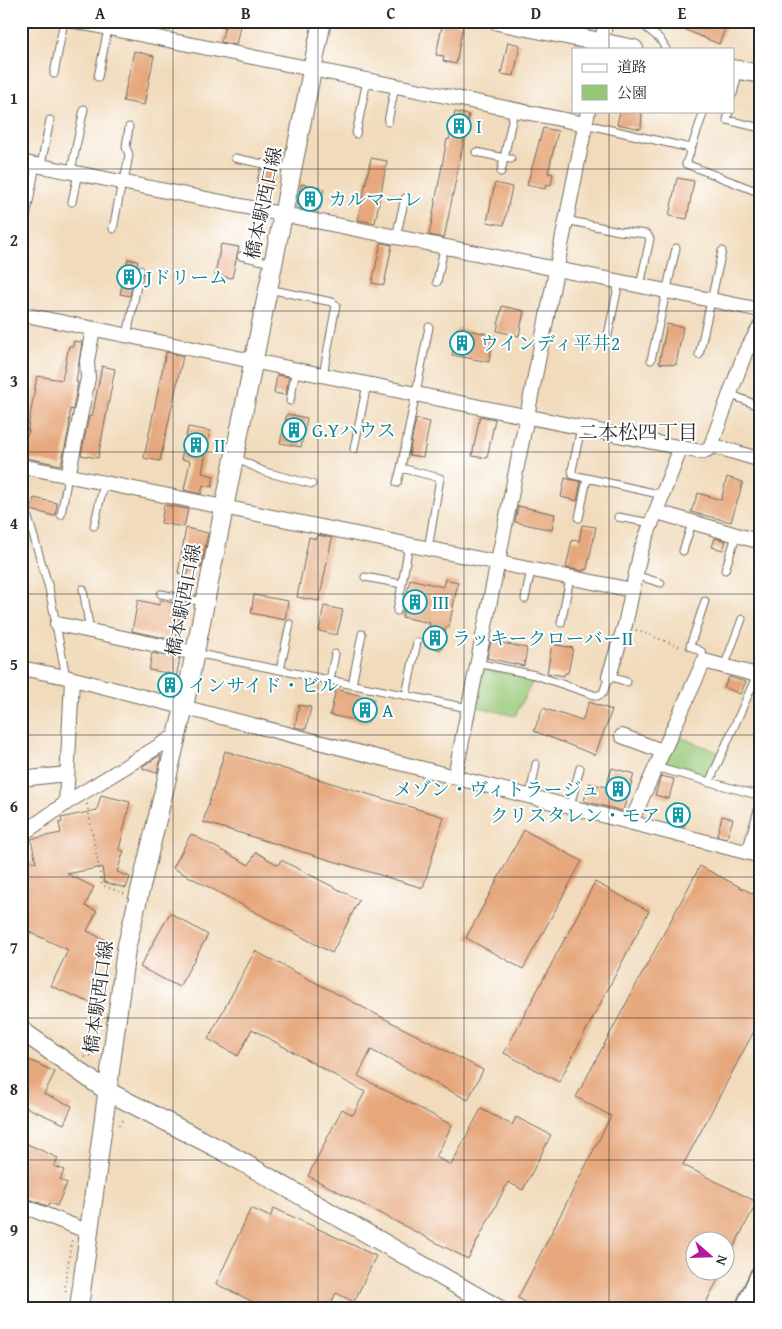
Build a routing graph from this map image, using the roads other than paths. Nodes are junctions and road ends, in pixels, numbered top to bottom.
1 (64, 21) edge
2 (74, 21) edge
3 (322, 21) edge
4 (498, 21) edge
5 (606, 21) edge
6 (638, 21) edge
7 (108, 29) junction
8 (601, 45) edge
9 (626, 48) edge
10 (665, 48) edge
11 (736, 69) edge
12 (313, 70) junction
13 (54, 74) dead end
14 (761, 74) edge
15 (98, 78) dead end
16 (367, 80) junction
17 (395, 86) junction
18 (734, 86) edge
19 (84, 109) dead end
20 (514, 111) junction
21 (704, 112) edge
22 (729, 112) edge
23 (586, 118) edge
24 (50, 120) dead end
25 (388, 122) dead end
26 (129, 127) dead end
27 (761, 128) edge
28 (356, 134) dead end
29 (690, 148) junction
30 (476, 152) dead end
31 (235, 158) dead end
32 (508, 159) junction
33 (21, 162) edge
34 (38, 165) junction
35 (292, 170) junction
36 (74, 172) junction
37 (501, 172) dead end
38 (123, 182) junction
39 (761, 192) edge
40 (405, 198) dead end
41 (72, 202) dead end
42 (283, 213) junction
43 (26, 217) dead end
44 (566, 220) junction
45 (113, 229) dead end
46 (396, 237) junction
47 (444, 248) junction
48 (676, 248) dead end
49 (722, 251) dead end
50 (241, 256) dead end
51 (273, 263) junction
52 (140, 270) dead end
53 (556, 270) junction
54 (437, 282) dead end
55 (619, 282) junction
56 (640, 286) junction
57 (267, 288) junction
58 (666, 292) junction
59 (711, 300) junction
60 (761, 310) edge
61 (21, 314) edge
62 (429, 327) dead end
63 (92, 329) junction
64 (759, 332) edge
65 (608, 335) dead end
66 (127, 336) junction
67 (699, 355) dead end
68 (651, 360) dead end
69 (253, 361) junction
70 (296, 369) junction
71 (324, 375) junction
72 (367, 383) junction
73 (416, 393) junction
74 (729, 394) junction
75 (290, 401) dead end
76 (761, 407) edge
77 (527, 416) junction
78 (581, 428) junction
79 (711, 445) junction
80 (681, 447) junction
81 (354, 449) dead end
82 (234, 457) junction
83 (761, 460) edge
84 (21, 466) edge
85 (401, 468) junction
86 (68, 476) junction
87 (587, 479) junction
88 (104, 483) junction
89 (397, 483) dead end
90 (312, 484) dead end
91 (21, 494) edge
92 (663, 495) junction
93 (223, 508) junction
94 (61, 515) dead end
95 (618, 517) dead end
96 (579, 518) dead end
97 (654, 518) junction
98 (692, 523) junction
99 (94, 526) dead end
100 (736, 536) junction
101 (761, 542) edge
102 (409, 545) junction
103 (428, 549) junction
104 (683, 551) dead end
105 (497, 562) junction
106 (531, 570) junction
107 (725, 570) dead end
108 (635, 575) junction
109 (365, 577) dead end
110 (570, 578) junction
111 (661, 583) dead end
112 (402, 584) junction
113 (82, 589) dead end
114 (632, 590) junction
115 (161, 594) dead end
116 (525, 599) dead end
117 (705, 601) dead end
118 (205, 602) junction
119 (397, 611) dead end
120 (742, 619) dead end
121 (561, 623) dead end
122 (57, 624) junction
123 (290, 624) dead end
124 (90, 631) junction
125 (362, 634) dead end
126 (417, 642) dead end
127 (195, 653) junction
128 (336, 654) dead end
129 (704, 661) junction
130 (477, 663) junction
131 (724, 667) junction
132 (21, 668) edge
133 (280, 670) junction
134 (759, 675) edge
135 (609, 676) junction
136 (69, 678) junction
137 (330, 680) junction
138 (628, 682) dead end
139 (352, 685) junction
140 (406, 695) junction
141 (184, 707) junction
142 (468, 708) junction
143 (177, 735) junction
144 (622, 736) dead end
145 (662, 752) junction
146 (536, 764) dead end
147 (655, 767) junction
148 (580, 768) dead end
149 (66, 774) junction
150 (454, 776) junction
151 (21, 779) edge
152 (709, 783) junction
153 (530, 796) junction
154 (761, 796) edge
155 (66, 803) junction
156 (570, 806) junction
157 (761, 812) edge
158 (631, 822) junction
159 (21, 835) edge
160 (755, 854) edge
161 (21, 1030) edge
162 (107, 1091) junction
163 (21, 1205) edge
164 (89, 1232) junction
165 (761, 1277) edge
166 (80, 1308) edge
167 (497, 1308) edge
168 (747, 1308) edge

1 - 13 lane
2 - 7 street
3 - 12 street, 橋本駅西口線
4 - 8 street
5 - 8 street
6 - 10 lane
7 - 12 street
7 - 15 lane
8 - 9 street
11 - 14 street
11 - 18 lane
12 - 16 street
12 - 35 street, 橋本駅西口線
16 - 17 street
16 - 28 lane
17 - 20 street
17 - 25 lane
19 - 36 lane
20 - 23 street
20 - 32 lane
21 - 29 lane
22 - 27 lane
23 - 29 lane
23 - 44 street
24 - 34 lane
26 - 38 lane
29 - 39 lane
30 - 32 lane
31 - 35 lane
32 - 37 lane
33 - 34 street
34 - 36 street
34 - 43 lane
35 - 42 street, 橋本駅西口線
36 - 38 street
36 - 41 lane
38 - 42 street
38 - 45 lane
40 - 46 lane
42 - 46 street
42 - 51 street, 橋本駅西口線
44 - 53 street
44 - 56 lane
46 - 47 street
47 - 53 street
47 - 54 lane
48 - 58 lane
49 - 59 lane
50 - 51 lane
51 - 57 street, 橋本駅西口線
52 - 66 lane
53 - 55 street
53 - 77 street
55 - 56 street
55 - 65 lane
56 - 58 street
57 - 69 street, 橋本駅西口線
57 - 71 lane
58 - 59 street
58 - 68 lane
59 - 60 street
59 - 67 lane
61 - 63 street
62 - 73 lane
63 - 66 street
63 - 86 street
64 - 74 street
66 - 69 street
69 - 70 street
69 - 82 street, 橋本駅西口線
70 - 71 street
70 - 75 lane
71 - 72 street
72 - 73 street
72 - 81 lane
73 - 77 street
73 - 85 lane
74 - 76 lane
74 - 79 street
77 - 78 street
77 - 105 street
78 - 80 street
78 - 87 lane
79 - 80 street
79 - 83 street
80 - 92 street
82 - 90 lane
82 - 93 street, 橋本駅西口線
84 - 86 street
85 - 89 lane
85 - 103 lane
86 - 88 street
86 - 94 lane
87 - 92 lane
87 - 96 lane
88 - 93 street
88 - 99 lane
91 - 122 lane
92 - 97 street
93 - 102 street
93 - 118 street, 橋本駅西口線
95 - 97 lane
97 - 98 street
97 - 108 street
98 - 100 street
98 - 104 lane
100 - 101 street
100 - 107 lane
102 - 103 street
102 - 112 lane
103 - 105 street
105 - 106 street
105 - 130 street
106 - 110 street
106 - 116 lane
108 - 111 lane
108 - 114 street
109 - 112 lane
110 - 114 street
110 - 121 lane
112 - 119 lane
113 - 124 lane
114 - 135 street
115 - 118 lane
117 - 129 lane
118 - 127 street, 橋本駅西口線
120 - 131 lane
122 - 124 street
122 - 136 lane
123 - 133 lane
124 - 127 street
125 - 139 lane
126 - 140 lane
127 - 133 lane
127 - 141 street, 橋本駅西口線
128 - 137 lane
129 - 131 street
129 - 145 street
130 - 135 lane
130 - 142 street
131 - 134 street
132 - 136 street
133 - 137 lane
134 - 152 lane
135 - 138 lane
136 - 141 street
136 - 149 street
137 - 139 lane
139 - 140 lane
140 - 142 lane
141 - 143 street, 橋本駅西口線
141 - 150 street
142 - 150 street
143 - 155 street
143 - 162 street, 橋本駅西口線
144 - 145 street
145 - 147 street
146 - 153 lane
147 - 152 lane
147 - 158 street
148 - 156 lane
149 - 151 street
149 - 155 street
150 - 153 street
152 - 154 lane
153 - 156 street
155 - 159 street
156 - 158 street
157 - 160 street
158 - 160 street
161 - 162 street
162 - 164 street, 橋本駅西口線
162 - 167 street
163 - 164 street
164 - 166 street, 橋本駅西口線
165 - 168 highway

